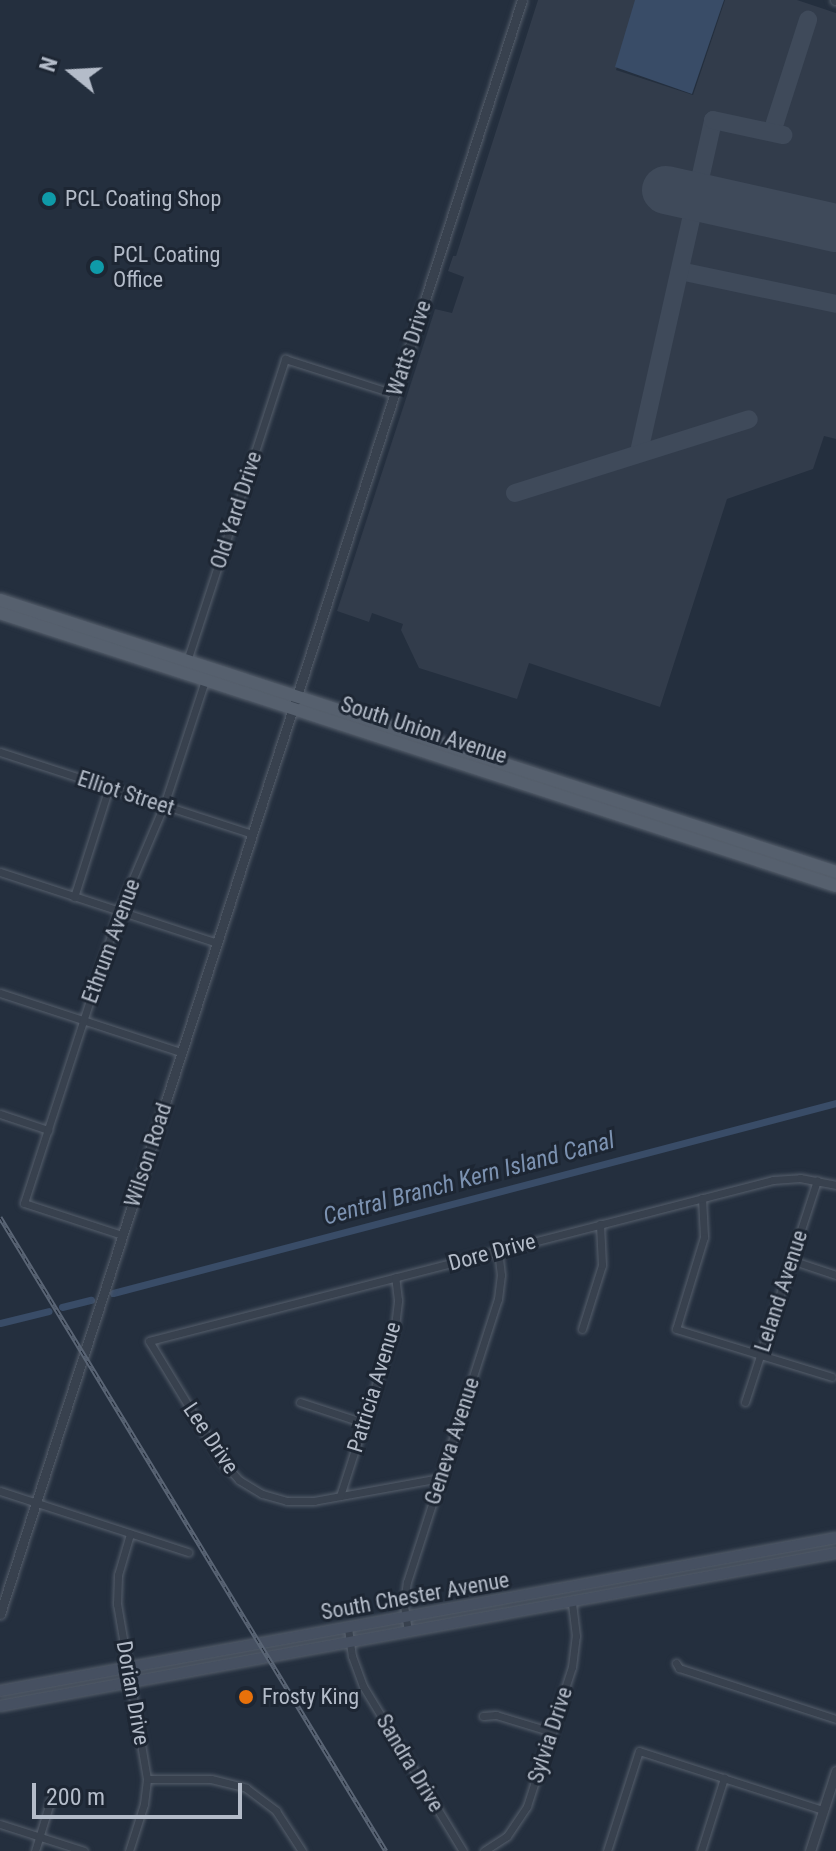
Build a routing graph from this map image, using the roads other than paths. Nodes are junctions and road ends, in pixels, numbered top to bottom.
1 (522, 0) edge
2 (395, 394) junction
3 (0, 600) edge
4 (0, 610) edge
5 (48, 616) junction
6 (187, 661) junction
7 (205, 680) junction
8 (295, 703) junction
9 (0, 752) edge
10 (500, 769) junction
11 (109, 787) junction
12 (164, 805) junction
13 (633, 819) junction
14 (697, 827) junction
15 (252, 834) junction
16 (719, 848) junction
17 (792, 858) junction
18 (0, 872) edge
19 (836, 872) edge
20 (836, 886) edge
21 (74, 897) junction
22 (119, 911) junction
23 (217, 943) junction
24 (0, 993) edge
25 (83, 1020) junction
26 (181, 1052) junction
27 (0, 1114) edge
28 (48, 1130) junction
29 (817, 1180) junction
30 (836, 1185) edge
31 (702, 1198) junction
32 (600, 1224) junction
33 (122, 1235) junction
34 (498, 1251) junction
35 (791, 1260) junction
36 (836, 1275) edge
37 (395, 1277) junction
38 (582, 1329) dead end
39 (149, 1341) joint
40 (760, 1356) junction
41 (832, 1377) dead end
42 (300, 1402) dead end
43 (745, 1402) dead end
44 (364, 1423) junction
45 (440, 1478) junction
46 (0, 1491) edge
47 (340, 1496) junction
48 (35, 1503) junction
49 (130, 1534) junction
50 (836, 1538) edge
51 (188, 1552) dead end
52 (836, 1553) edge
53 (572, 1601) junction
54 (2, 1603) edge
55 (0, 1614) edge
56 (406, 1617) junction
57 (348, 1628) junction
58 (408, 1631) junction
59 (350, 1641) junction
60 (676, 1663) dead end
61 (129, 1668) junction
62 (132, 1681) junction
63 (0, 1691) edge
64 (0, 1706) edge
65 (483, 1716) dead end
66 (836, 1719) edge
67 (552, 1732) junction
68 (836, 1771) edge
69 (724, 1778) junction
70 (147, 1779) junction
71 (51, 1799) dead end
72 (823, 1810) junction
73 (0, 1824) edge
74 (39, 1837) junction
75 (35, 1851) edge
76 (84, 1851) edge
77 (129, 1851) edge
78 (302, 1851) edge
79 (463, 1851) edge
80 (484, 1851) edge
81 (607, 1851) edge
82 (701, 1851) edge
83 (810, 1851) edge

1 - 2 street, Watts Drive
2 - 6 street, Old Yard Drive
2 - 8 street, Watts Drive
3 - 5 main road, South Union Avenue
4 - 5 main road
4 - 7 main road, South Union Avenue
5 - 6 main road, South Union Avenue
6 - 8 main road, South Union Avenue
7 - 8 main road, South Union Avenue
7 - 12 street, Ethrum Avenue
8 - 10 main road, South Union Avenue
8 - 15 street, Wilson Road
9 - 11 street, Elliot Street
10 - 13 main road, South Union Avenue
10 - 14 main road, South Union Avenue
11 - 12 street, Elliot Street
11 - 21 street
12 - 15 street, Elliot Street
12 - 22 street, Ethrum Avenue
13 - 14 main road
13 - 16 main road, South Union Avenue
14 - 17 main road, South Union Avenue
15 - 23 street, Wilson Road
16 - 17 main road
16 - 20 main road, South Union Avenue
17 - 19 main road, South Union Avenue
18 - 21 street
21 - 22 street
22 - 23 street
22 - 25 street, Ethrum Avenue
23 - 26 street, Wilson Road
24 - 25 street
25 - 26 street
25 - 28 street, Ethrum Avenue
26 - 33 street, Wilson Road
27 - 28 street
28 - 33 street, Ethrum Avenue
29 - 30 street, Dore Drive
29 - 31 street, Dore Drive
29 - 35 street, Leland Avenue
31 - 32 street, Dore Drive
31 - 40 street
32 - 34 street, Dore Drive
32 - 38 street
33 - 48 street, Wilson Road
34 - 37 street, Dore Drive
34 - 45 street, Geneva Avenue
35 - 36 street
35 - 40 street, Leland Avenue
37 - 39 street, Dore Drive
37 - 44 street, Patricia Avenue
39 - 47 street, Lee Drive
40 - 41 street
40 - 43 street, Leland Avenue
42 - 44 street
44 - 47 street, Patricia Avenue
45 - 47 street, Lee Drive
45 - 56 street, Geneva Avenue
46 - 48 street
48 - 49 street
48 - 54 street, Wilson Road
49 - 51 street
49 - 61 street, Dorian Drive
50 - 56 main road, South Chester Avenue
52 - 53 main road, South Chester Avenue
53 - 58 main road, South Chester Avenue
53 - 67 street, Sylvia Drive
54 - 55 street, Wilson Road
56 - 57 main road, South Chester Avenue
56 - 58 street, Geneva Avenue
57 - 59 street, Sandra Drive
57 - 61 main road, South Chester Avenue
58 - 59 main road, South Chester Avenue
59 - 62 main road, South Chester Avenue
59 - 79 street, Sandra Drive
60 - 66 street
61 - 62 street, Dorian Drive
61 - 63 main road, South Chester Avenue
62 - 64 main road, South Chester Avenue
62 - 70 street, Dorian Drive
65 - 67 street
67 - 80 street, Sylvia Drive
68 - 72 street
69 - 72 street
69 - 81 street
69 - 82 street
70 - 77 street, Dorian Drive
70 - 78 street
71 - 74 street
72 - 83 street
73 - 74 street
74 - 75 street
74 - 76 street

